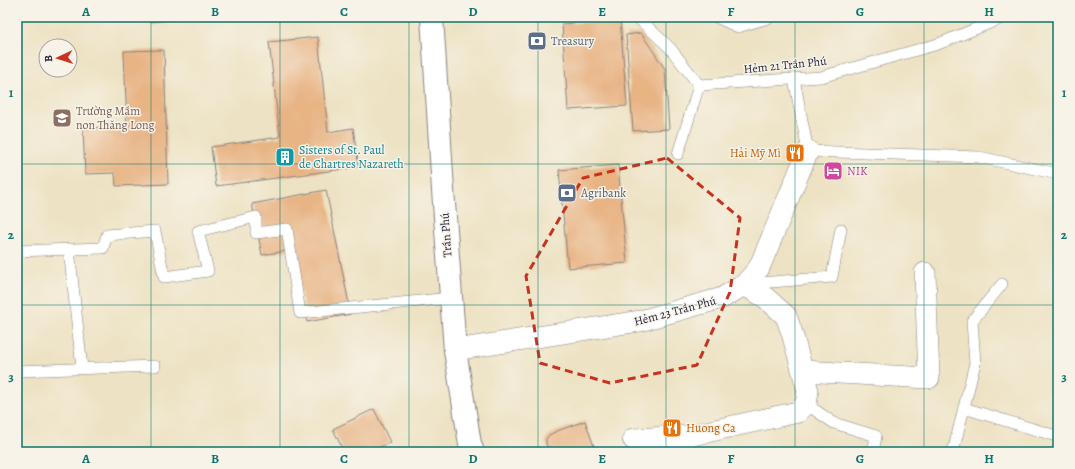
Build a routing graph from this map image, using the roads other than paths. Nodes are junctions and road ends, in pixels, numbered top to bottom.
1 (432, 17) edge
2 (637, 17) edge
3 (716, 17) edge
4 (771, 17) edge
5 (1005, 17) edge
6 (794, 79) junction
7 (699, 85) junction
8 (808, 151) junction
9 (678, 154) dead end
10 (1058, 174) edge
11 (841, 229) dead end
12 (68, 249) junction
13 (17, 251) edge
14 (925, 273) dead end
15 (1002, 284) dead end
16 (744, 285) junction
17 (451, 298) junction
18 (455, 350) junction
19 (155, 366) dead end
20 (82, 368) junction
21 (17, 370) edge
22 (802, 371) junction
23 (806, 404) junction
24 (964, 408) junction
25 (1053, 435) dead end
26 (634, 439) dead end
27 (668, 445) edge
28 (473, 452) edge
29 (873, 452) edge
30 (952, 452) edge

1 - 17 main road, Trần Phú
2 - 7 lane
3 - 4 lane
5 - 6 lane, Hẻm 21 Trần Phú
6 - 7 lane, Hẻm 21 Trần Phú
6 - 8 lane
7 - 9 lane
8 - 10 lane
8 - 16 street, Hẻm 23 Trần Phú
11 - 16 lane
12 - 13 lane
12 - 17 lane
12 - 20 lane
14 - 22 street
15 - 24 lane
16 - 18 street, Hẻm 23 Trần Phú
16 - 22 street
17 - 18 main road, Trần Phú
18 - 28 main road, Trần Phú
19 - 20 lane
20 - 21 lane
22 - 23 street
23 - 27 street
23 - 29 lane
24 - 25 lane
24 - 30 lane
26 - 27 street

